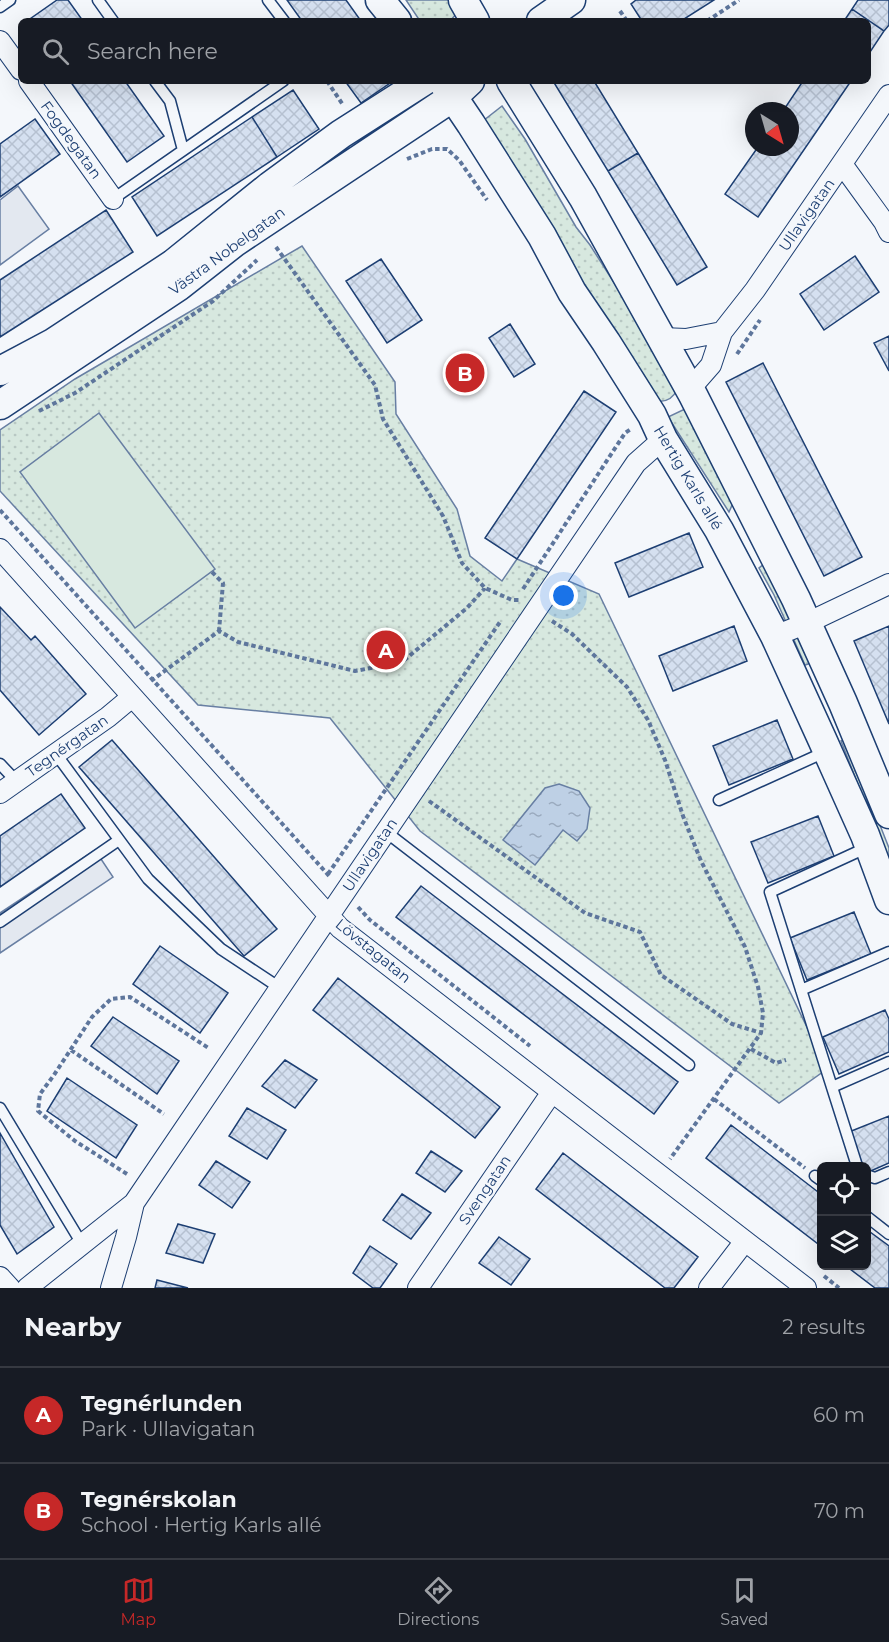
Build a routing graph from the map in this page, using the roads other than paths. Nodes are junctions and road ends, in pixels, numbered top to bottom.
1 (10, 0) edge
2 (98, 0) edge
3 (268, 0) edge
4 (380, 0) edge
5 (463, 0) edge
6 (571, 0) edge
7 (0, 7) edge
8 (111, 18) edge
9 (282, 18) edge
10 (395, 18) edge
11 (473, 18) edge
12 (545, 18) edge
13 (0, 41) edge
14 (18, 66) edge
15 (31, 84) edge
16 (157, 84) edge
17 (279, 84) edge
18 (419, 84) edge
19 (513, 84) edge
20 (455, 86) edge
21 (889, 95) edge
22 (183, 150) junction
23 (842, 165) junction
24 (113, 199) joint
25 (889, 232) edge
26 (722, 332) junction
27 (662, 338) junction
28 (0, 371) edge
29 (690, 389) junction
30 (0, 405) edge
31 (663, 439) junction
32 (0, 549) edge
33 (889, 584) edge
34 (807, 623) junction
35 (775, 636) junction
36 (132, 697) junction
37 (828, 750) junction
38 (56, 754) junction
39 (0, 764) edge
40 (17, 782) junction
41 (0, 794) edge
42 (719, 800) dead end
43 (889, 814) edge
44 (386, 832) junction
45 (119, 840) junction
46 (870, 847) junction
47 (889, 900) edge
48 (329, 915) junction
49 (0, 922) edge
50 (889, 952) edge
51 (280, 988) junction
52 (801, 990) junction
53 (889, 1062) edge
54 (689, 1065) dead end
55 (832, 1087) junction
56 (552, 1092) junction
57 (0, 1108) edge
58 (855, 1162) edge
59 (889, 1172) edge
60 (871, 1176) edge
61 (134, 1203) junction
62 (871, 1219) edge
63 (889, 1234) edge
64 (746, 1241) junction
65 (82, 1244) junction
66 (0, 1277) edge
67 (10, 1288) edge
68 (27, 1288) edge
69 (111, 1288) edge
70 (418, 1288) edge
71 (709, 1288) edge
72 (806, 1288) edge

1 - 7 lane
2 - 8 lane
3 - 9 lane
4 - 10 main road
5 - 11 main road
6 - 12 main road
13 - 14 street
15 - 24 street, Fogdegatan
16 - 22 lane
17 - 22 lane
18 - 28 main road, Västra Nobelgatan
19 - 27 main road
20 - 30 main road, Västra Nobelgatan
20 - 31 main road, Hertig Karls allé
21 - 23 street, Ullavigatan
22 - 24 lane
23 - 25 street
23 - 26 street, Ullavigatan
26 - 27 street
26 - 29 street, Ullavigatan
27 - 29 main road
29 - 34 main road
31 - 35 main road, Hertig Karls allé
31 - 44 street, Ullavigatan
32 - 36 street, Lövstagatan
33 - 34 street
34 - 35 street
34 - 43 main road
35 - 37 main road, Hertig Karls allé
36 - 38 street, Tegnérgatan
36 - 48 street, Lövstagatan
37 - 42 lane
37 - 46 main road, Hertig Karls allé
38 - 40 street, Tegnérgatan
38 - 45 lane
39 - 40 lane
40 - 41 street, Tegnérgatan
44 - 48 street, Ullavigatan
44 - 54 lane
45 - 49 lane
45 - 51 lane
46 - 47 main road, Hertig Karls allé
46 - 52 lane
48 - 51 street, Ullavigatan
48 - 56 street, Lövstagatan
50 - 52 lane
51 - 61 street, Ullavigatan
52 - 55 lane
53 - 55 lane
55 - 58 lane
56 - 64 street, Lövstagatan
56 - 70 street, Svengatan
57 - 65 lane
59 - 60 lane
61 - 65 street
61 - 69 street, Ullavigatan
62 - 63 lane
64 - 71 street
64 - 72 street, Lövstagatan
65 - 68 street
66 - 67 street

